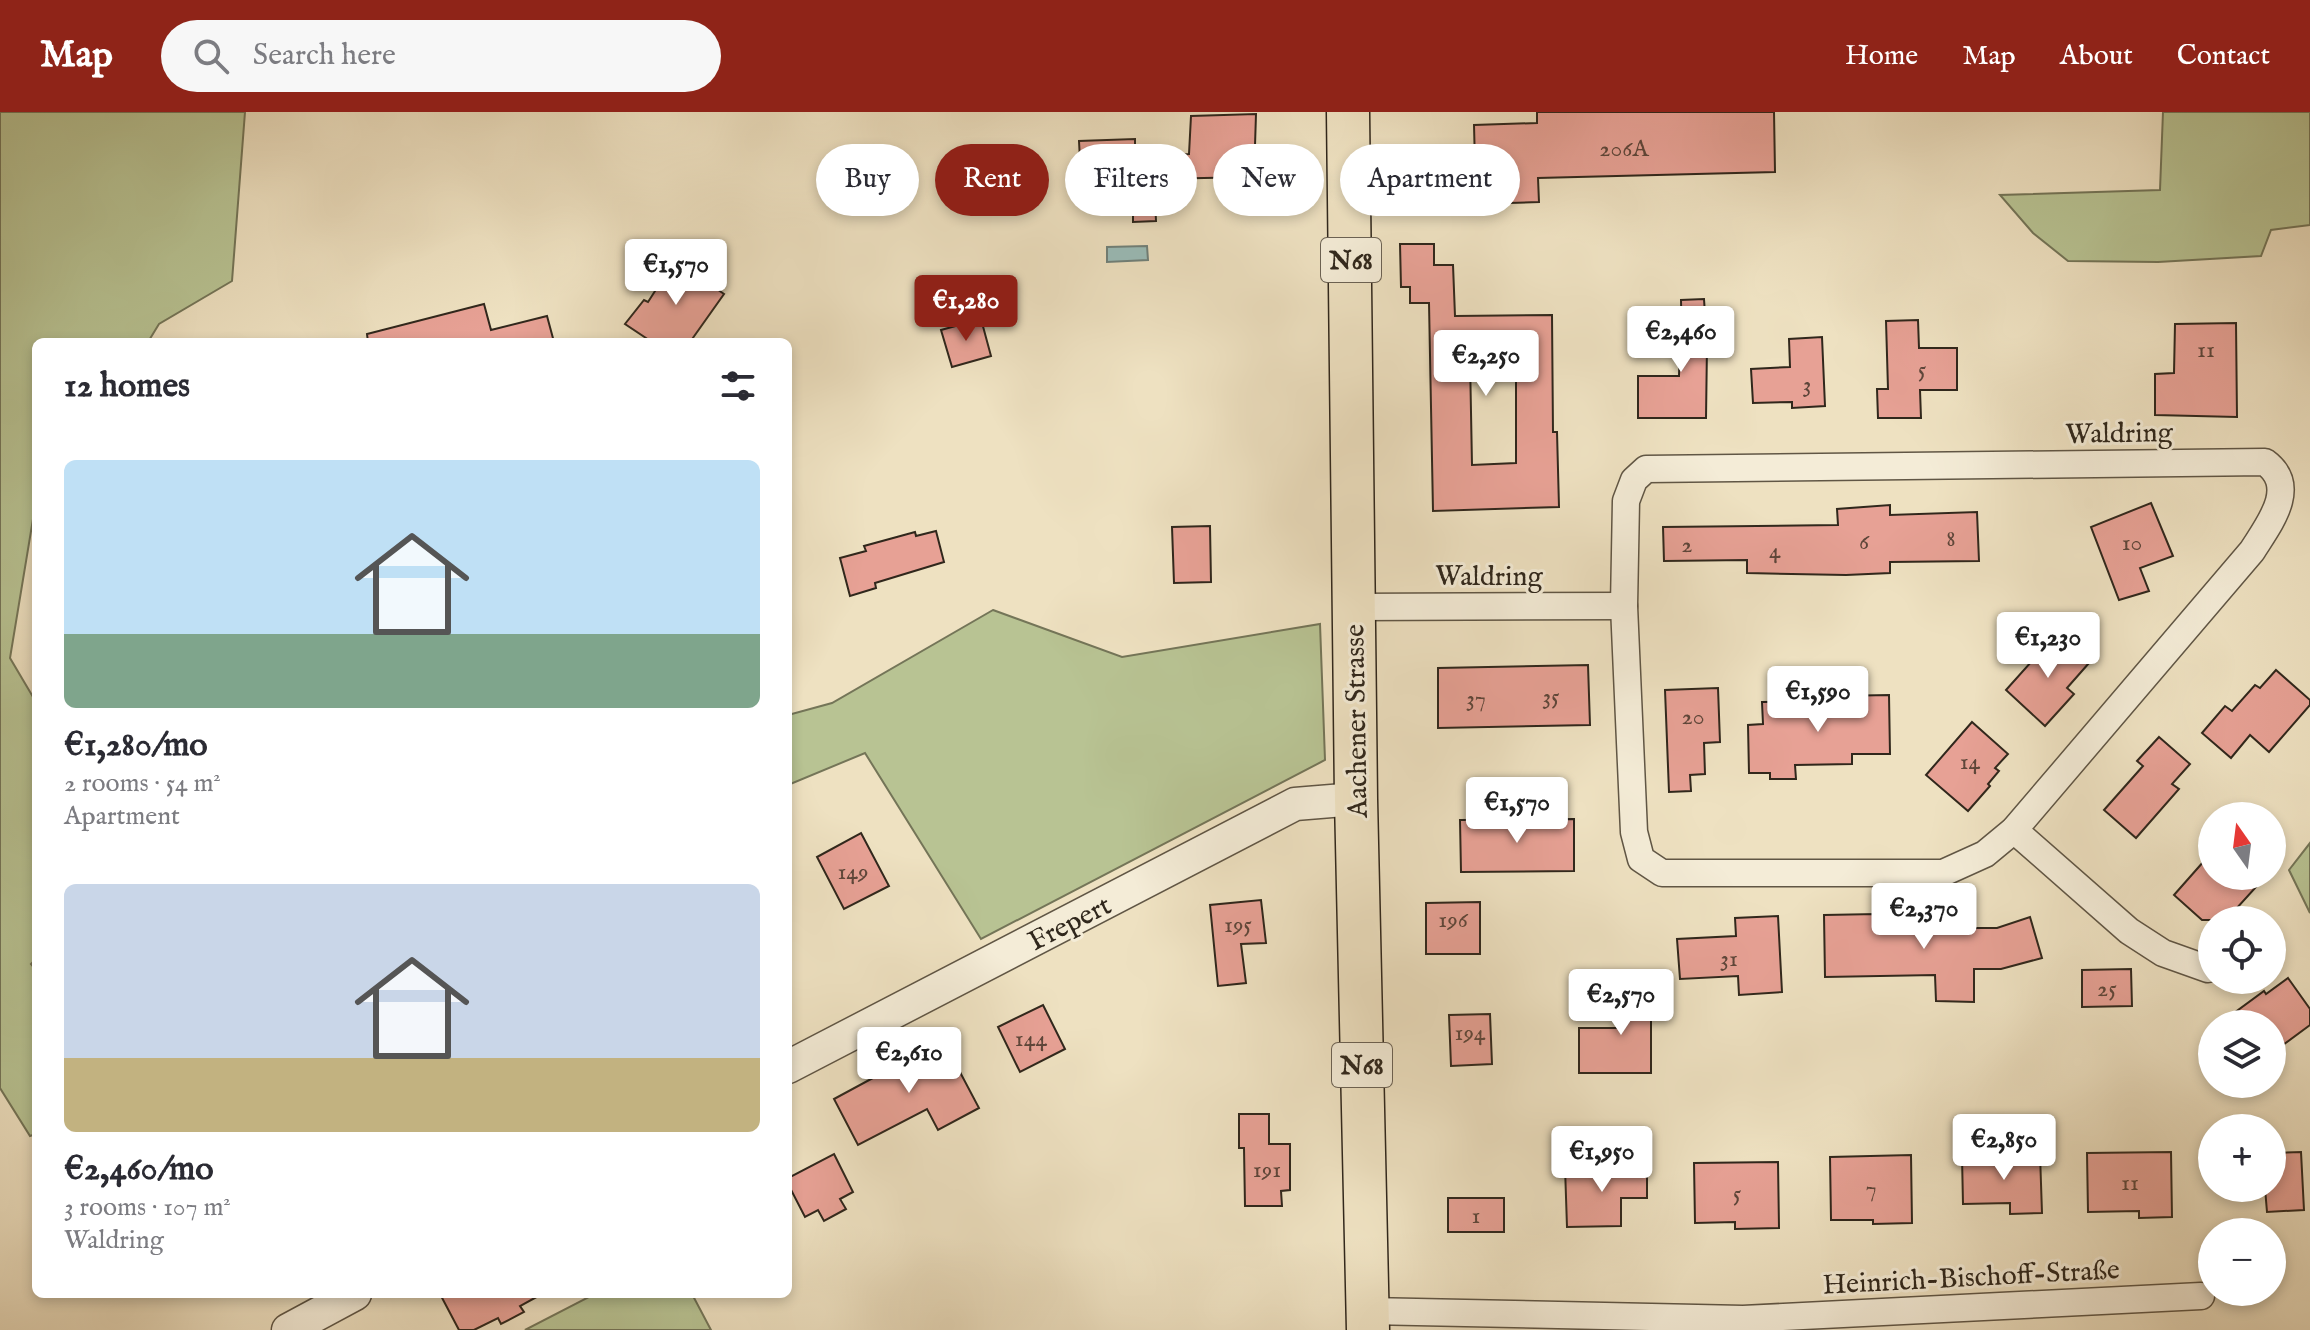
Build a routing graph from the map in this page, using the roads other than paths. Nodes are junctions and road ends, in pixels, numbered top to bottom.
1 (1348, 112) edge
2 (1624, 606) junction
3 (1354, 607) junction
4 (1356, 799) junction
5 (2014, 830) junction
6 (2198, 965) edge
7 (792, 1065) edge
8 (2198, 1296) edge
9 (348, 1298) edge
10 (1368, 1320) edge
11 (1746, 1325) edge
12 (288, 1330) edge

1 - 3 main road, Aachener Strasse / N68
2 - 3 street, Waldring
2 - 5 street, Waldring
2 - 5 street, Waldring
3 - 4 main road, Aachener Strasse / N68
4 - 7 street, Frepert
4 - 10 main road, Aachener Strasse / N68
5 - 6 street
8 - 11 street, Heinrich-Bischoff-Straße
9 - 12 street
10 - 11 street, Heinrich-Bischoff-Straße

